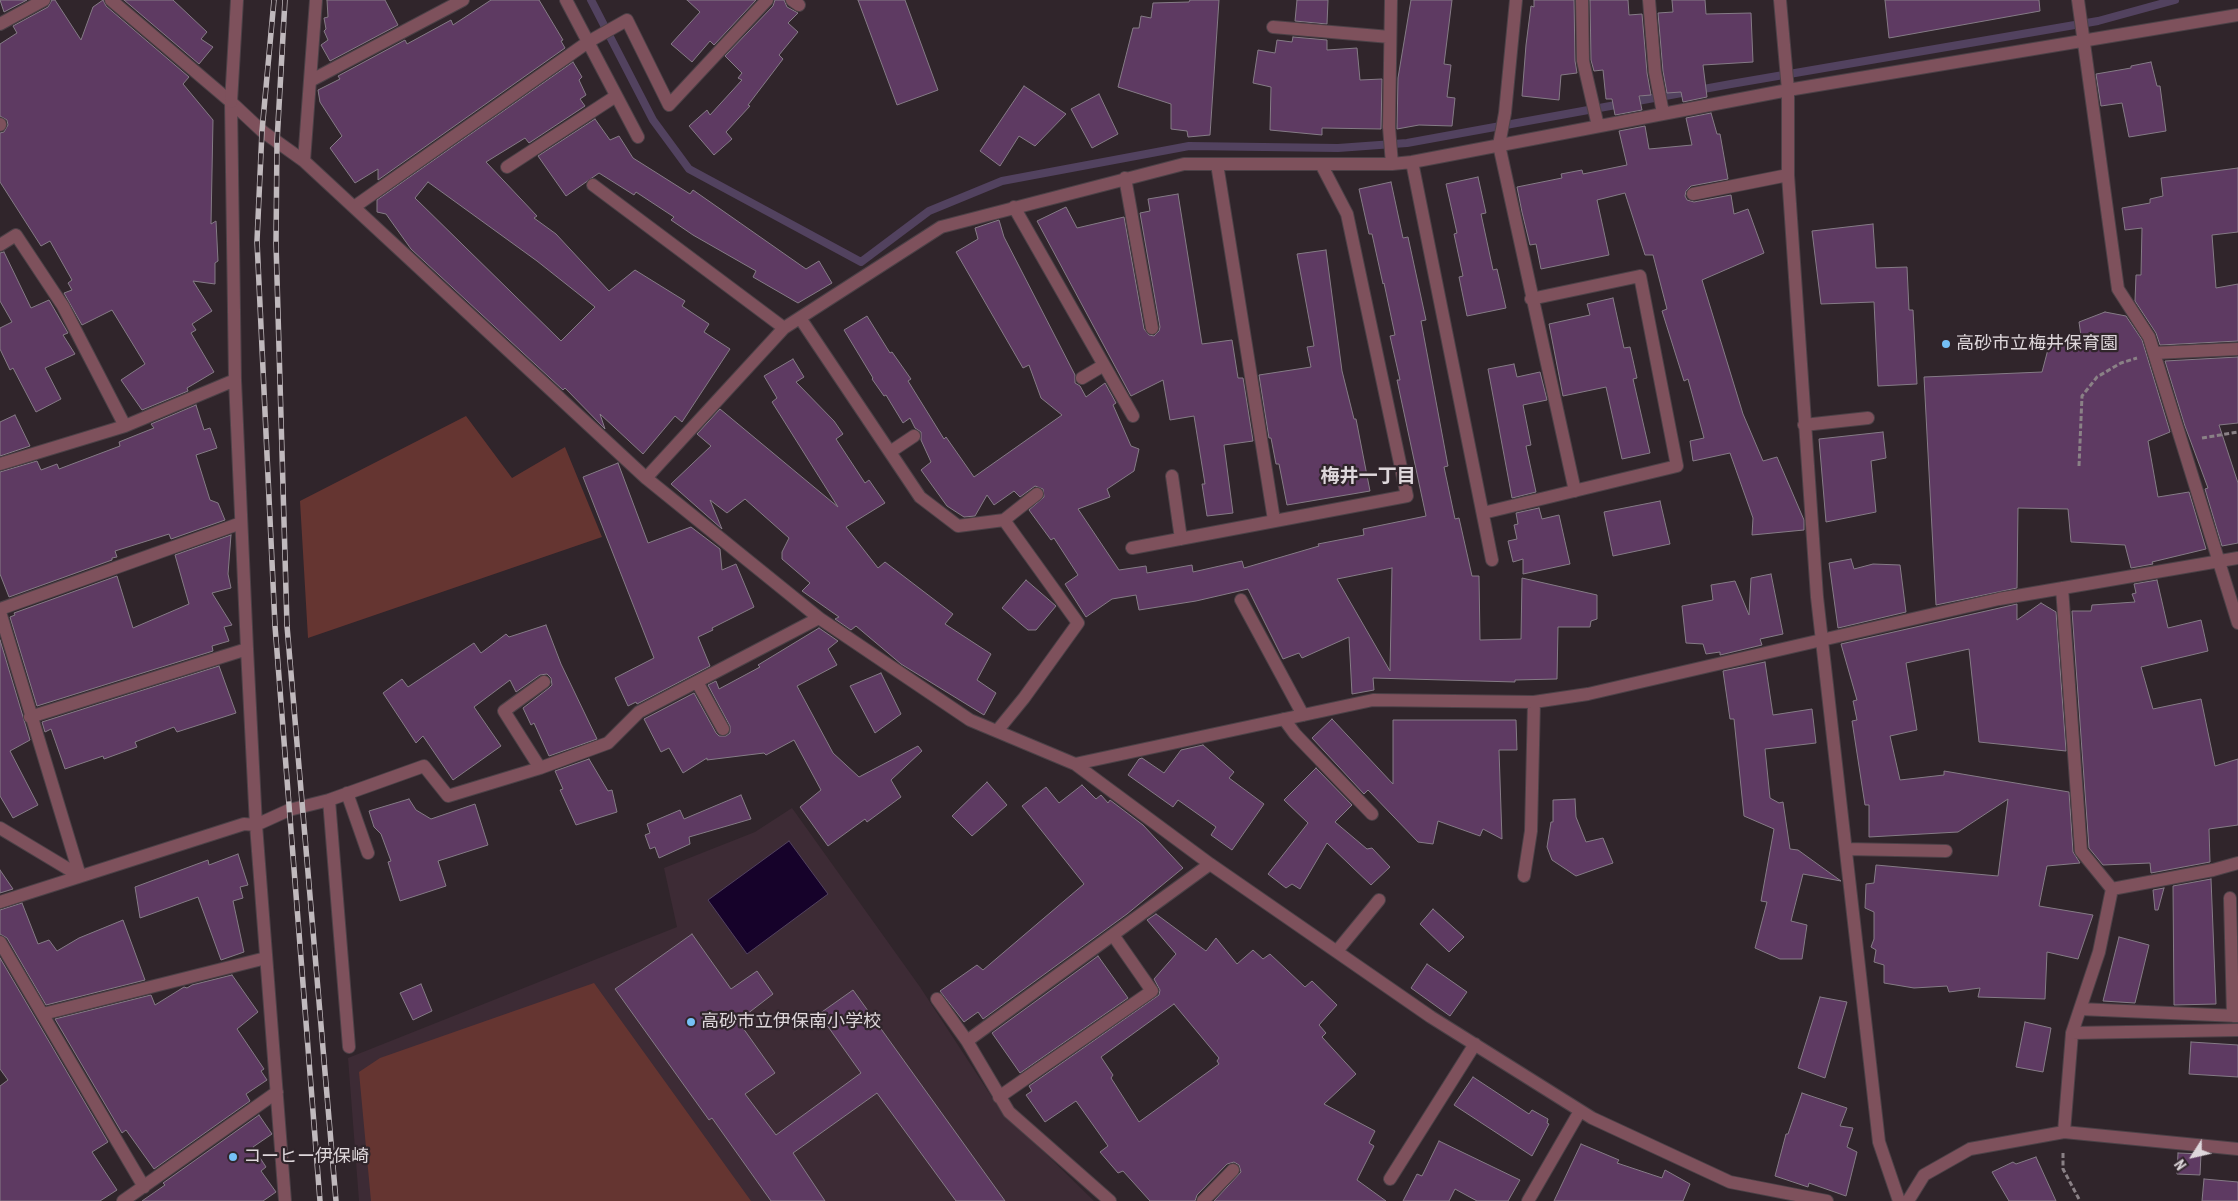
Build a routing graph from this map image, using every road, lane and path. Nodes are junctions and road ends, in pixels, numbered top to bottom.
1 (44, 0) edge
2 (111, 0) edge
3 (237, 0) edge
4 (316, 0) edge
5 (463, 0) edge
6 (566, 0) edge
7 (766, 0) edge
8 (1391, 0) edge
9 (1516, 0) edge
10 (1582, 0) edge
11 (1650, 0) edge
12 (1780, 0) edge
13 (2079, 4) edge
14 (2238, 15) edge
15 (0, 24) edge
16 (1273, 27) dead end
17 (1390, 37) junction
18 (2083, 40) junction
19 (588, 42) junction
20 (310, 80) junction
21 (1788, 90) junction
22 (616, 96) junction
23 (231, 102) junction
24 (1663, 113) junction
25 (1598, 126) junction
26 (638, 137) dead end
27 (1499, 145) junction
28 (304, 160) junction
29 (1412, 162) junction
30 (1217, 164) junction
31 (1321, 164) junction
32 (1392, 164) junction
33 (507, 168) dead end
34 (1788, 176) junction
35 (1125, 178) junction
36 (593, 185) dead end
37 (1693, 194) dead end
38 (354, 207) junction
39 (1014, 207) junction
40 (0, 245) edge
41 (1531, 299) junction
42 (800, 318) junction
43 (784, 328) junction
44 (1152, 328) dead end
45 (2238, 349) edge
46 (2154, 353) junction
47 (1104, 365) junction
48 (1082, 378) dead end
49 (234, 380) junction
50 (1133, 416) dead end
51 (1868, 418) dead end
52 (1804, 425) junction
53 (125, 426) junction
54 (2238, 432) edge
55 (914, 436) dead end
56 (2181, 442) junction
57 (890, 452) junction
58 (0, 464) edge
59 (2079, 466) dead end
60 (1172, 476) dead end
61 (646, 478) junction
62 (1575, 491) junction
63 (1037, 494) dead end
64 (1483, 513) junction
65 (1004, 520) junction
66 (1274, 520) junction
67 (241, 523) junction
68 (1181, 539) junction
69 (1132, 548) dead end
70 (2238, 558) edge
71 (1492, 560) dead end
72 (2217, 560) junction
73 (2062, 588) junction
74 (1241, 600) dead end
75 (0, 610) edge
76 (819, 618) junction
77 (2238, 623) edge
78 (1823, 640) junction
79 (247, 649) junction
80 (544, 682) dead end
81 (697, 682) junction
82 (1534, 702) junction
83 (1303, 715) junction
84 (30, 717) junction
85 (1284, 719) junction
86 (722, 729) dead end
87 (997, 731) junction
88 (1075, 764) junction
89 (540, 768) junction
90 (347, 793) junction
91 (329, 800) junction
92 (1372, 814) dead end
93 (256, 825) junction
94 (0, 828) edge
95 (1846, 850) junction
96 (1946, 851) dead end
97 (368, 853) dead end
98 (2238, 863) edge
99 (1210, 864) junction
100 (80, 876) junction
101 (1524, 876) dead end
102 (2112, 889) junction
103 (2230, 898) dead end
104 (1379, 900) dead end
105 (0, 902) edge
106 (1113, 935) junction
107 (0, 942) edge
108 (1337, 951) junction
109 (266, 958) junction
110 (937, 999) dead end
111 (2080, 1009) junction
112 (43, 1014) junction
113 (2236, 1016) edge
114 (2238, 1030) edge
115 (2072, 1033) junction
116 (967, 1041) junction
117 (1474, 1044) junction
118 (349, 1047) dead end
119 (277, 1092) junction
120 (999, 1097) junction
121 (1580, 1111) junction
122 (2064, 1132) junction
123 (2238, 1149) edge
124 (1233, 1170) dead end
125 (1390, 1179) dead end
126 (144, 1186) junction
127 (124, 1201) edge
128 (285, 1201) edge
129 (1110, 1201) edge
130 (1203, 1201) edge
131 (1528, 1201) edge
132 (1827, 1201) edge
133 (1899, 1201) edge
134 (1908, 1201) edge
135 (2080, 1201) edge

1 - 15 street
2 - 23 street
3 - 23 street
4 - 20 street
5 - 20 street
6 - 19 street
7 - 19 street
8 - 17 street
9 - 27 street
10 - 25 street
11 - 24 street
12 - 21 street
13 - 18 street
14 - 18 street
16 - 17 street
17 - 32 street
18 - 21 street
18 - 46 street
19 - 22 street
19 - 38 street
20 - 28 street
21 - 24 street
21 - 34 street
22 - 26 street
22 - 33 street
23 - 28 street
23 - 49 street
24 - 25 street
25 - 27 street
27 - 29 street
27 - 41 street
28 - 38 street
29 - 32 street
29 - 64 street
30 - 31 street
30 - 35 street
30 - 66 street
31 - 32 street
31 - 66 street
34 - 37 street
34 - 52 street
35 - 39 street
35 - 44 street
36 - 43 street
38 - 61 street
39 - 42 street
39 - 47 street
40 - 53 street
41 - 62 street
41 - 62 street
42 - 43 street
42 - 57 street
43 - 61 street
45 - 46 street
46 - 56 street
46 - 59 path
47 - 48 street
47 - 50 street
49 - 53 street
49 - 67 street
51 - 52 street
52 - 78 street
53 - 58 street
54 - 56 path
55 - 57 street
56 - 72 street
57 - 65 street
60 - 68 street
61 - 76 street
62 - 64 street
63 - 65 street
64 - 71 street
65 - 87 street
66 - 68 street
67 - 75 street
67 - 79 street
68 - 69 street
70 - 72 street
72 - 73 street
72 - 77 street
73 - 78 street
73 - 102 street
74 - 83 street
75 - 84 street
76 - 81 street
76 - 87 street
78 - 82 street
78 - 95 street
79 - 84 street
79 - 93 street
80 - 89 street
81 - 86 street
81 - 89 street
82 - 83 street
82 - 101 street
83 - 85 street
84 - 100 street
85 - 88 street
85 - 92 street
87 - 88 street
88 - 99 street
89 - 90 street
90 - 91 street
90 - 97 street
91 - 93 street
91 - 118 street
93 - 100 street
93 - 109 street
94 - 100 street
95 - 96 street
95 - 133 street
98 - 102 street
99 - 106 street
99 - 108 street
100 - 105 street
102 - 111 street
103 - 113 street
104 - 108 street
106 - 116 street
106 - 120 street
107 - 112 street
108 - 117 street
109 - 112 street
109 - 119 street
110 - 116 street
111 - 113 street
111 - 115 street
112 - 126 street
114 - 115 street
115 - 122 street
116 - 120 street
117 - 121 street
117 - 125 street
119 - 126 street
119 - 128 street
120 - 129 street
121 - 131 street
121 - 132 street
122 - 123 street
122 - 134 street
122 - 135 path
124 - 130 street
126 - 127 street

